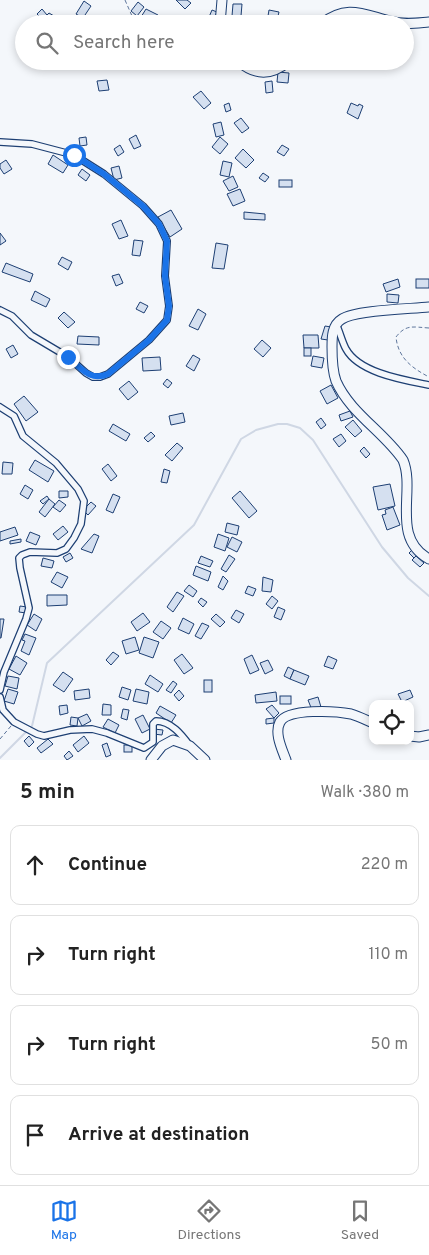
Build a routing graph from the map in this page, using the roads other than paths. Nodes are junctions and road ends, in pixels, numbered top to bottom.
1 (222, 0) edge
2 (221, 15) edge
3 (334, 15) edge
4 (368, 15) edge
5 (414, 22) edge
6 (429, 22) edge
7 (254, 70) edge
8 (273, 70) edge
9 (0, 142) edge
10 (429, 307) edge
11 (0, 310) edge
12 (336, 324) junction
13 (429, 385) edge
14 (0, 407) edge
15 (429, 559) edge
16 (0, 690) edge
17 (0, 697) edge
18 (369, 721) edge
19 (429, 735) edge
20 (414, 736) edge
21 (190, 746) junction
22 (151, 760) edge
23 (205, 760) edge
24 (286, 760) edge

1 - 2 main road
3 - 4 main road
5 - 6 main road
7 - 8 main road
9 - 11 street
10 - 12 main road
12 - 13 street
12 - 15 main road
14 - 16 street
17 - 21 street
18 - 24 main road
19 - 20 main road
21 - 22 main road
21 - 23 main road

